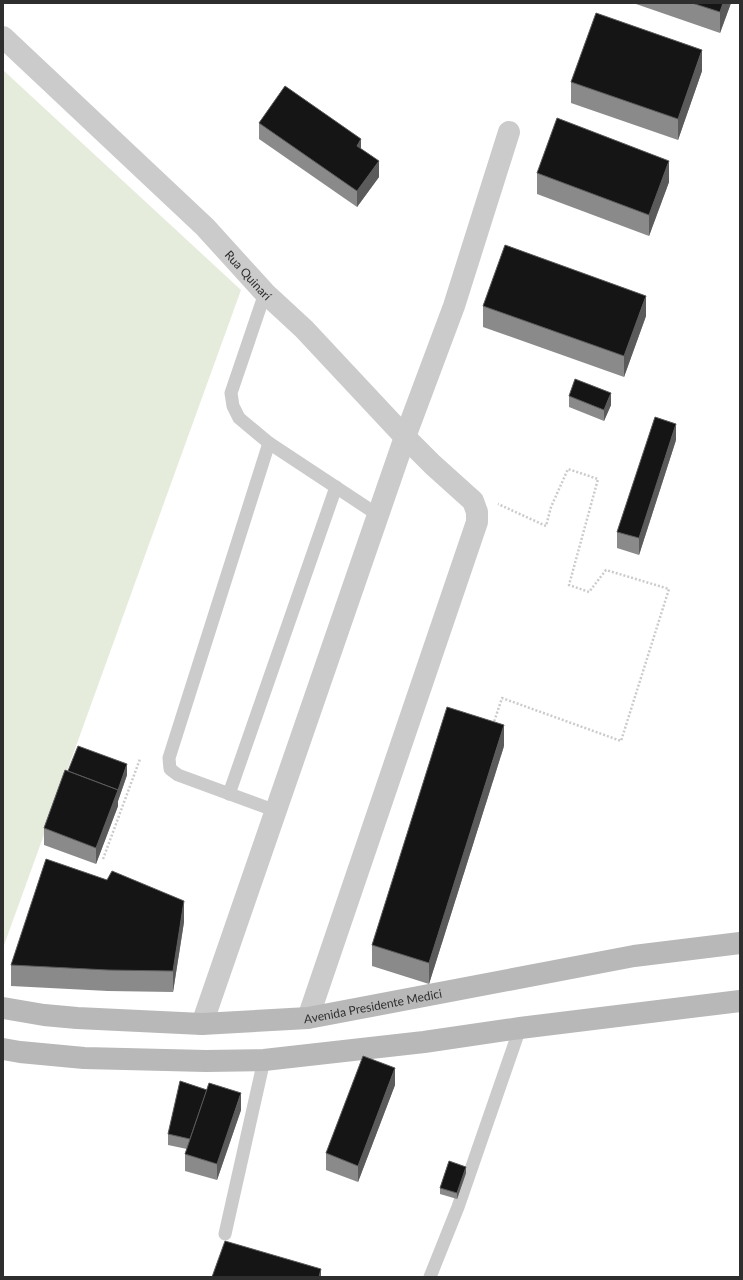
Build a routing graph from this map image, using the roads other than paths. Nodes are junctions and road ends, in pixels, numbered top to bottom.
1 (3, 37) edge
2 (509, 132) dead end
3 (265, 293) junction
4 (405, 437) junction
5 (269, 442) junction
6 (336, 487) junction
7 (378, 515) junction
8 (229, 794) junction
9 (276, 812) junction
10 (740, 943) edge
11 (740, 1002) edge
12 (3, 1008) edge
13 (308, 1018) junction
14 (202, 1024) junction
15 (520, 1028) junction
16 (3, 1049) edge
17 (264, 1060) junction
18 (225, 1234) dead end
19 (430, 1277) edge

1 - 3 street, Rua Quinarí
2 - 4 street
3 - 4 street, Rua Quinarí
3 - 5 lane
4 - 7 street
4 - 13 street, Rua Quinarí
5 - 6 lane
5 - 8 lane
6 - 7 lane
6 - 8 lane
7 - 9 street
8 - 9 lane
9 - 14 street
10 - 13 street, Avenida Presidente Medici
11 - 15 street
12 - 14 street, Avenida Presidente Medici
13 - 14 street, Avenida Presidente Medici
15 - 17 street
15 - 19 lane
16 - 17 street
17 - 18 lane

